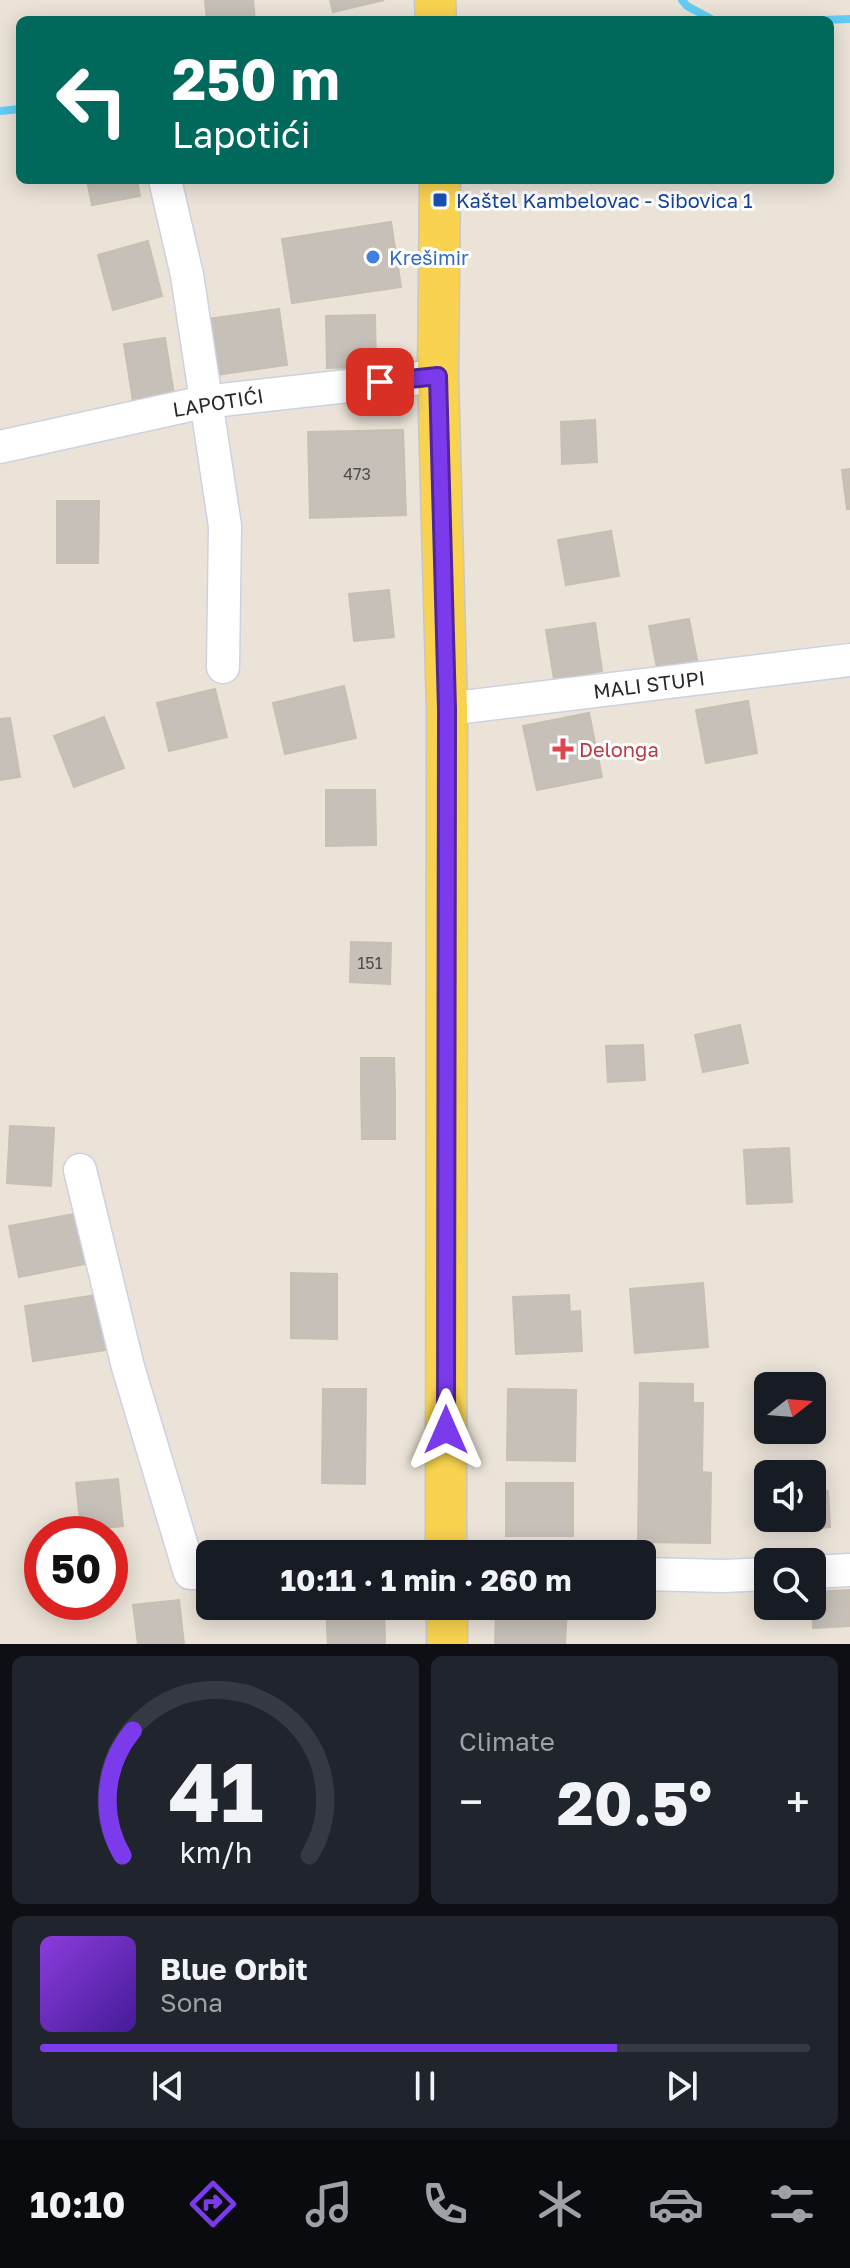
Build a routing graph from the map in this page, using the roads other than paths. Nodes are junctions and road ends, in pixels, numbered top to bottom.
1 (166, 184) edge
2 (440, 184) edge
3 (438, 376) junction
4 (204, 402) junction
5 (0, 447) edge
6 (850, 660) edge
7 (223, 667) dead end
8 (447, 709) junction
9 (80, 1170) dead end
10 (446, 1540) edge
11 (850, 1570) edge
12 (826, 1571) edge
13 (196, 1573) edge
14 (656, 1574) edge
15 (754, 1575) edge
16 (447, 1620) edge
17 (447, 1644) edge

1 - 4 street
2 - 3 main road
3 - 4 street, LAPOTIĆI
3 - 8 main road
4 - 5 street, LAPOTIĆI
4 - 7 street
6 - 8 street, MALI STUPI
8 - 10 main road
9 - 13 street
11 - 12 street
14 - 15 street
16 - 17 main road

